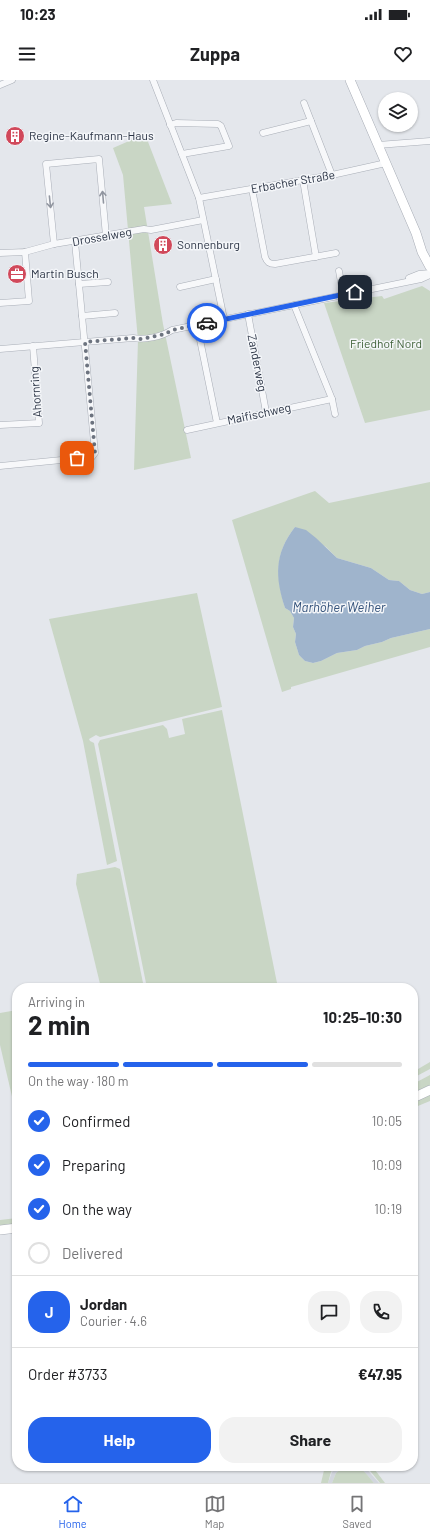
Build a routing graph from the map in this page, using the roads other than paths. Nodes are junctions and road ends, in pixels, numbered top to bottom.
1 (12, 80) edge
2 (153, 80) edge
3 (350, 80) edge
4 (0, 85) edge
5 (304, 103) dead end
6 (311, 121) junction
7 (170, 125) junction
8 (263, 133) dead end
9 (430, 141) edge
10 (378, 145) junction
11 (182, 154) junction
12 (386, 163) junction
13 (332, 175) junction
14 (304, 180) junction
15 (252, 189) junction
16 (199, 198) junction
17 (203, 220) junction
18 (416, 233) junction
19 (106, 236) junction
20 (75, 242) junction
21 (54, 244) junction
22 (25, 252) junction
23 (0, 253) edge
24 (336, 253) dead end
25 (316, 257) junction
26 (430, 258) edge
27 (430, 267) edge
28 (338, 271) dead end
29 (430, 274) edge
30 (216, 279) junction
31 (108, 282) dead end
32 (79, 284) junction
33 (180, 287) dead end
34 (343, 294) junction
35 (0, 303) edge
36 (294, 305) junction
37 (116, 313) dead end
38 (248, 314) junction
39 (82, 316) junction
40 (224, 319) junction
41 (197, 325) junction
42 (85, 342) junction
43 (33, 346) junction
44 (0, 349) edge
45 (332, 399) junction
46 (266, 412) junction
47 (335, 414) dead end
48 (217, 423) junction
49 (0, 425) edge
50 (187, 430) dead end
51 (0, 466) edge
52 (430, 1090) edge
53 (418, 1096) edge
54 (12, 1229) edge
55 (0, 1230) edge

1 - 4 street
2 - 7 street
3 - 10 main road
5 - 6 street
6 - 8 street
6 - 13 street
7 - 11 street
7 - 11 street
9 - 10 street
10 - 12 main road
11 - 16 street
12 - 13 street, Erbacher Straße
12 - 18 main road
13 - 14 street, Erbacher Straße
14 - 15 street, Erbacher Straße
14 - 25 street
15 - 16 street, Erbacher Straße
15 - 25 street
16 - 17 street
17 - 19 street, Drosselweg
17 - 30 street
18 - 26 main road
18 - 27 main road
19 - 20 street, Drosselweg
19 -> 21 street
20 - 21 street, Drosselweg
20 - 32 street
21 - 22 street, Drosselweg
22 - 23 street, Drosselweg
22 - 35 street
24 - 25 street
28 - 34 street
29 - 34 street
30 - 33 street
30 - 40 street
31 - 32 street
32 - 39 street
34 - 36 street
36 - 38 street
36 - 45 street
37 - 39 street
38 - 40 street
38 - 46 street, Zanderweg
39 - 42 street
40 - 41 street
41 - 42 street
41 - 48 street
42 - 43 street
42 - 51 street
43 - 44 street
43 - 49 street, Ahornring
45 - 46 street, Maifischweg
45 - 47 street
46 - 48 street, Maifischweg
48 - 50 street, Maifischweg
52 - 53 main road
54 - 55 main road

